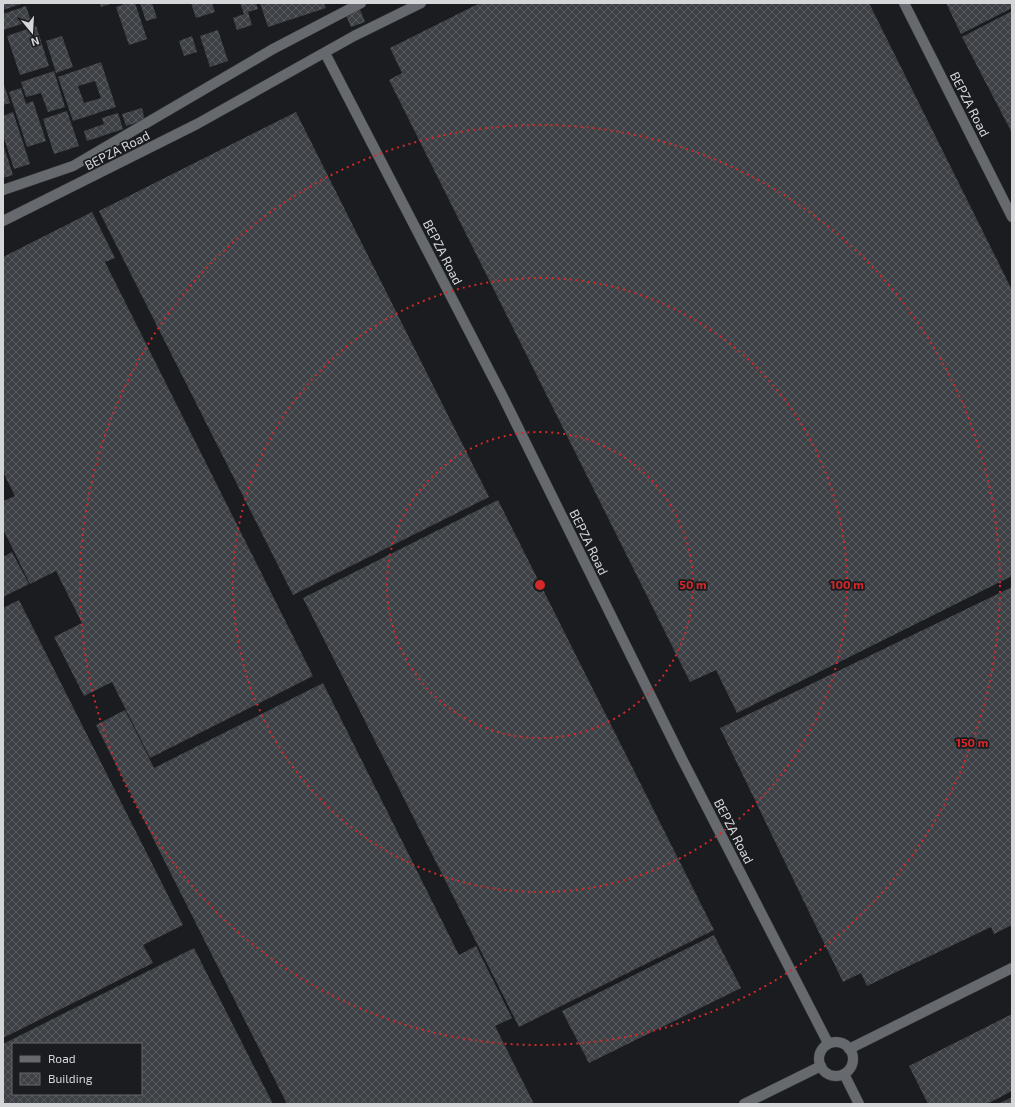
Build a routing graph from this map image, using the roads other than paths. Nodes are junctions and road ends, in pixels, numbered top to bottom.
1 (361, 3) edge
2 (421, 3) edge
3 (904, 3) edge
4 (325, 52) junction
5 (3, 190) edge
6 (1012, 216) edge
7 (3, 221) edge
8 (1012, 968) edge
9 (828, 1044) junction
10 (849, 1049) junction
11 (821, 1066) junction
12 (844, 1074) junction
13 (744, 1104) edge
14 (859, 1104) edge

1 - 5 street
2 - 4 street, BEPZA Road
3 - 6 street, BEPZA Road
4 - 7 street, BEPZA Road
4 - 9 street, BEPZA Road
8 - 10 street
9 - 10 street
9 - 11 street
10 - 12 street
11 - 12 street
11 - 13 street
12 - 14 street

